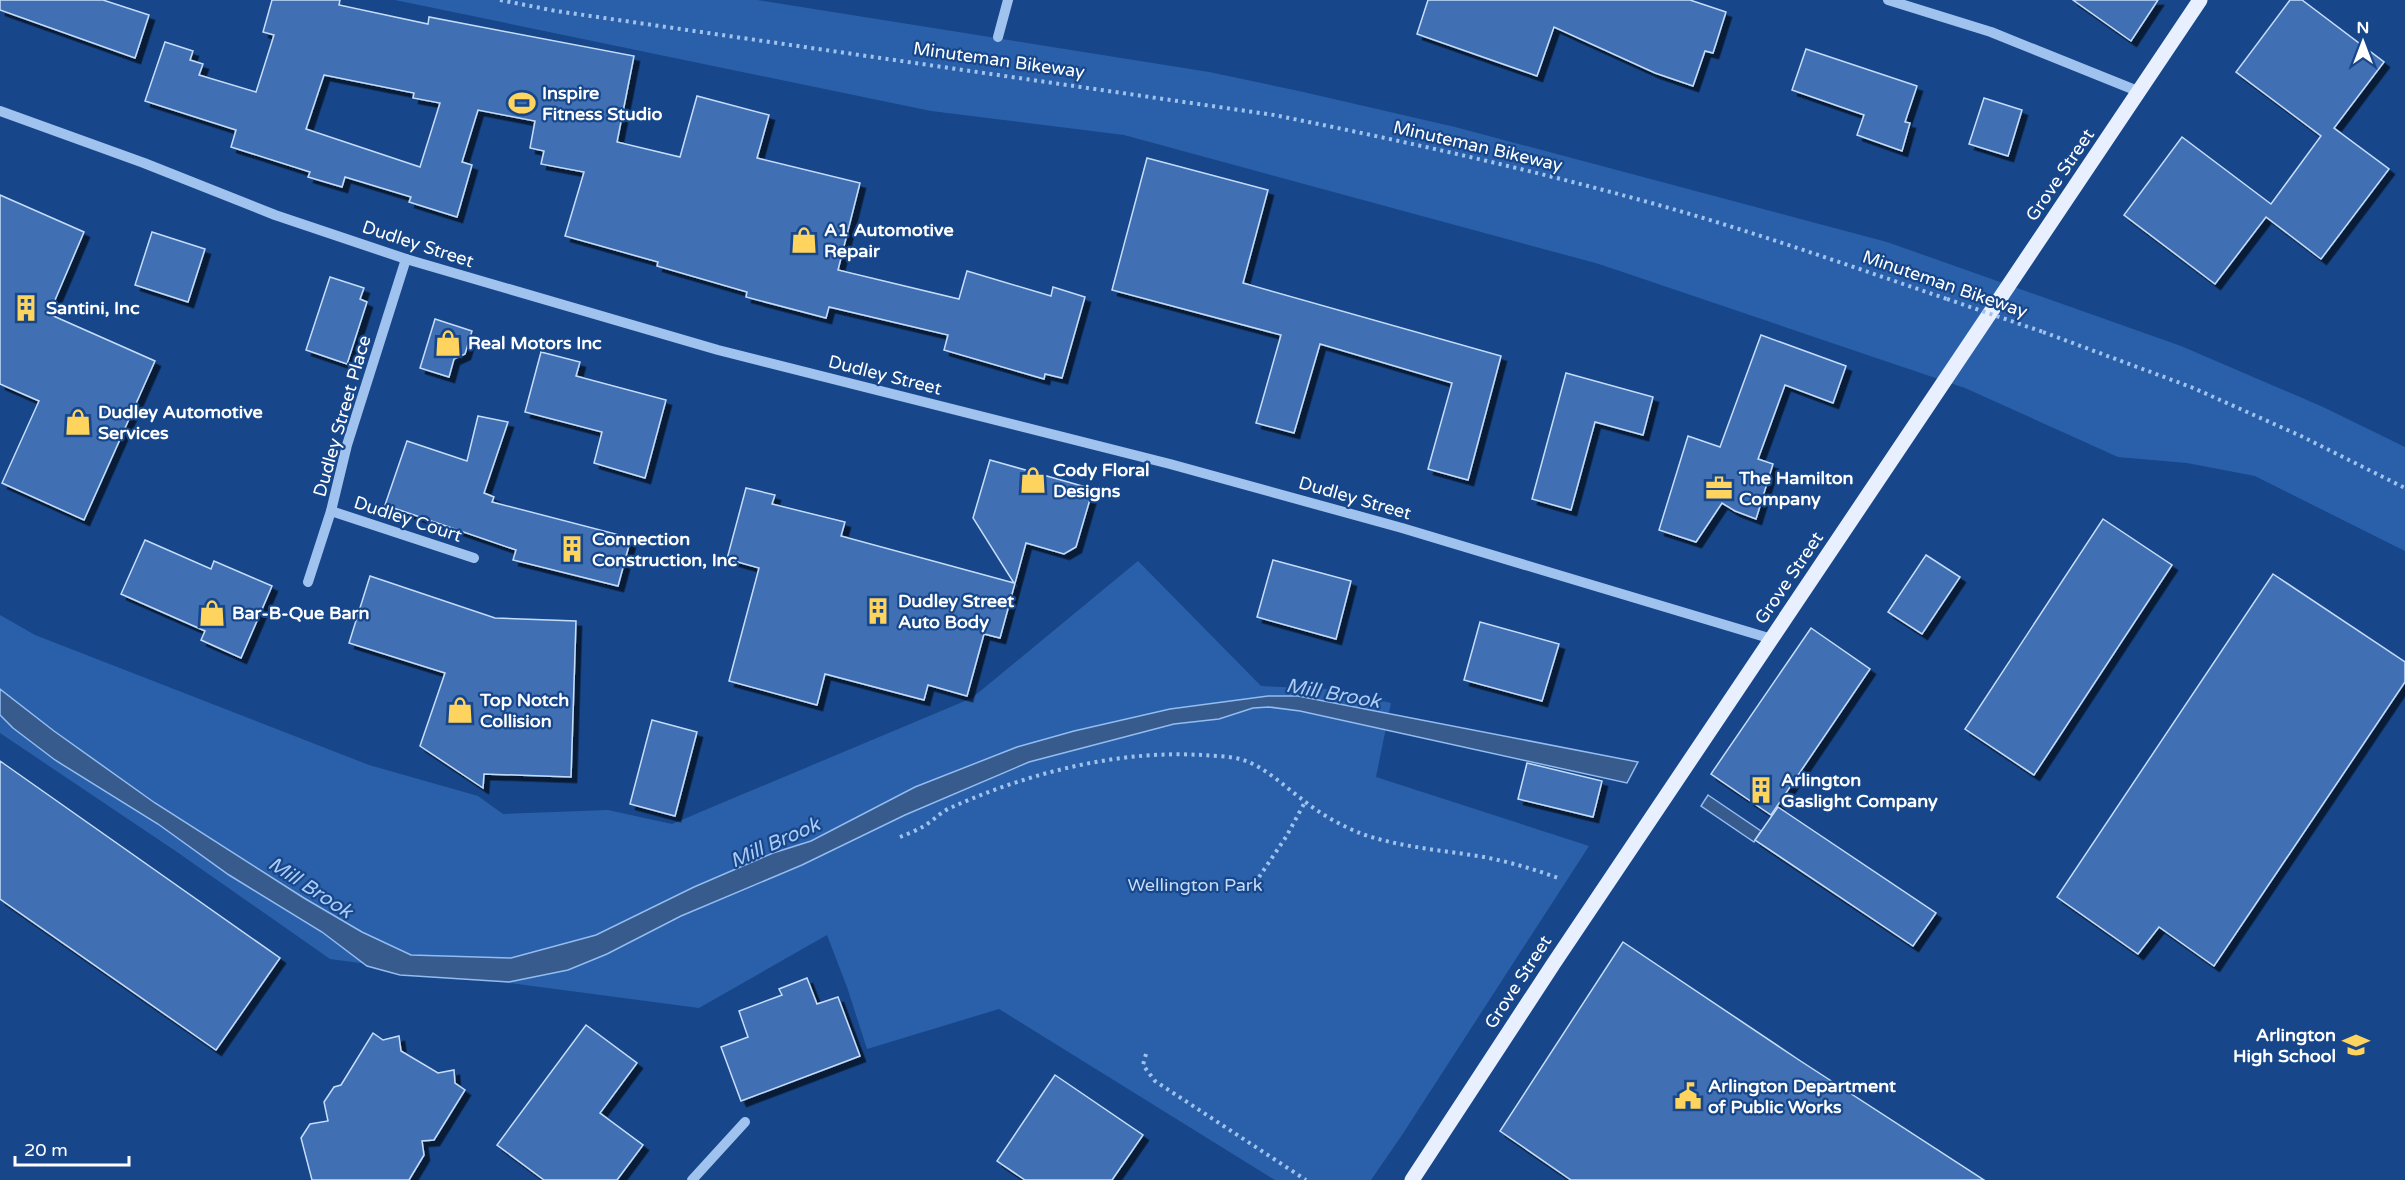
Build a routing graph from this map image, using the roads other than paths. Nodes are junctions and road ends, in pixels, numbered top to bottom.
1 (1008, 0) edge
2 (1888, 0) edge
3 (2200, 0) edge
4 (998, 37) dead end
5 (2140, 92) junction
6 (0, 111) edge
7 (406, 259) junction
8 (331, 511) junction
9 (474, 558) dead end
10 (308, 582) dead end
11 (1772, 639) junction
12 (745, 1122) dead end
13 (692, 1180) edge
14 (1412, 1180) edge

1 - 4 street
2 - 5 street
3 - 5 main road, Grove Street
5 - 11 main road, Grove Street
6 - 7 street, Dudley Street
7 - 8 street, Dudley Street Place
7 - 11 street, Dudley Street
8 - 9 street, Dudley Court
8 - 10 street, Dudley Street Place
11 - 14 main road, Grove Street
12 - 13 street

